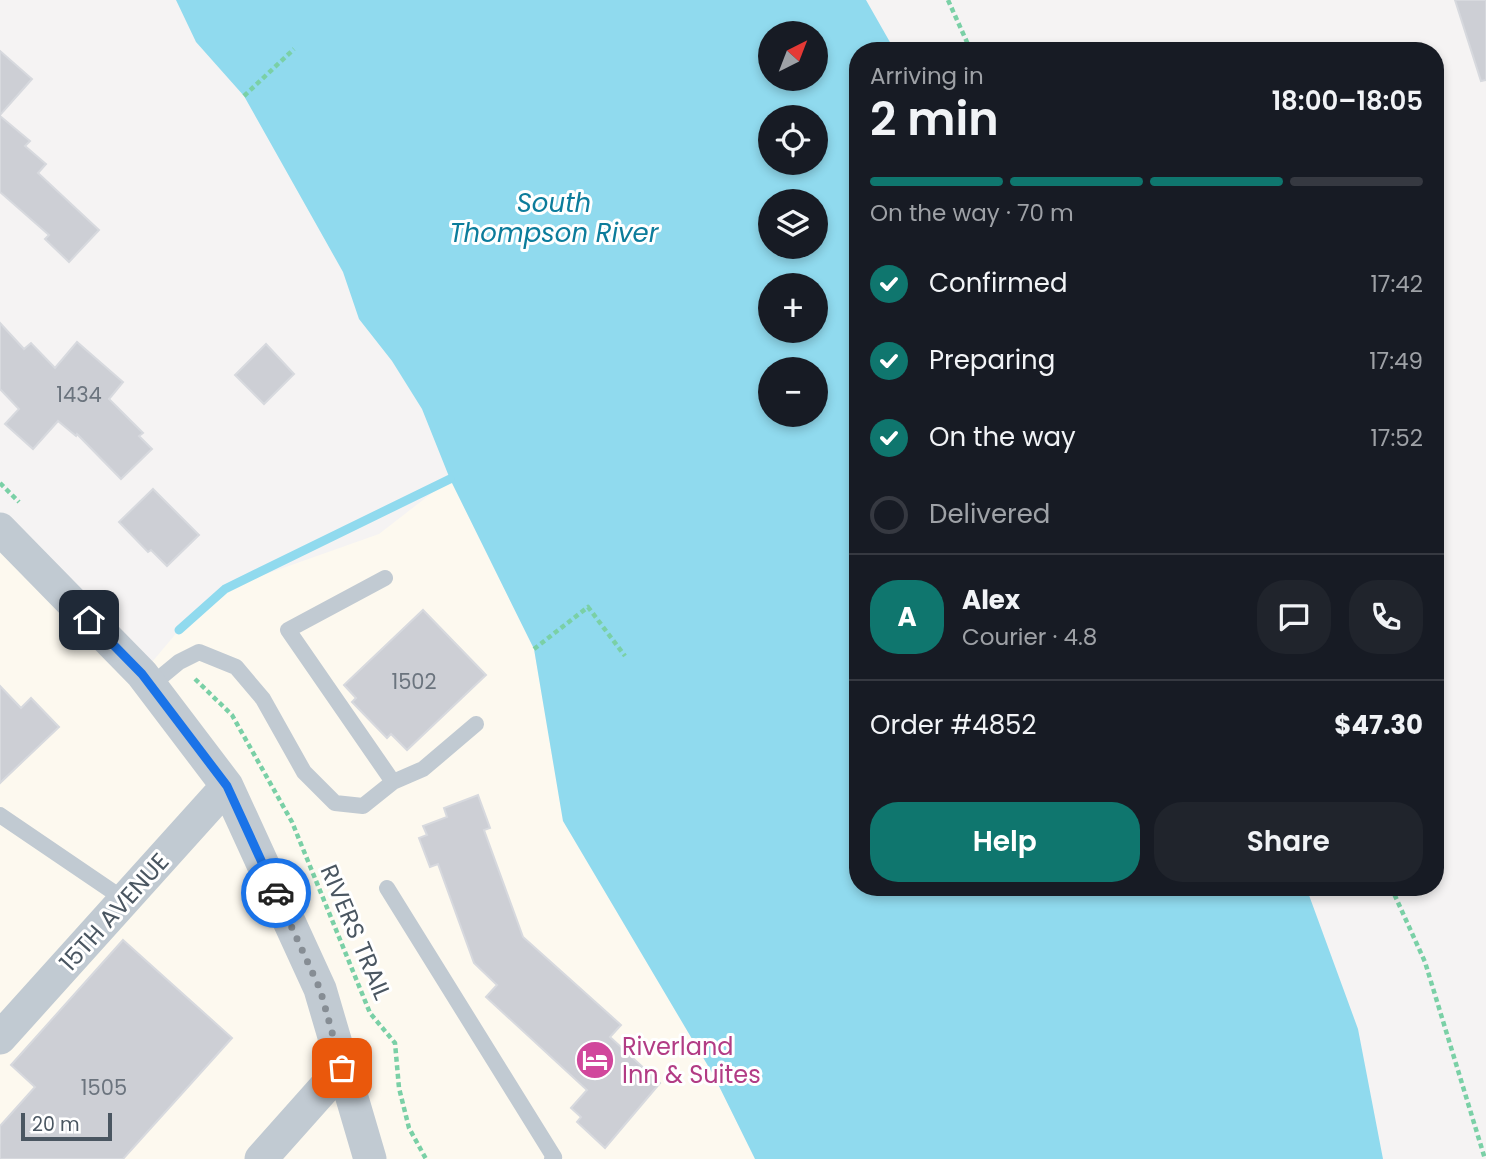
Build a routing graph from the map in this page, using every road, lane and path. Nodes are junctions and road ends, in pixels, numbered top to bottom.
1 (948, 0) edge
2 (967, 42) edge
3 (294, 49) dead end
4 (244, 96) dead end
5 (0, 529) edge
6 (385, 578) dead end
7 (534, 649) dead end
8 (625, 656) dead end
9 (150, 686) junction
10 (475, 724) dead end
11 (257, 757) dead end
12 (393, 782) junction
13 (227, 786) junction
14 (0, 816) edge
15 (387, 888) dead end
16 (1395, 896) edge
17 (125, 900) junction
18 (0, 1038) edge
19 (342, 1068) junction
20 (262, 1159) edge
21 (370, 1159) edge
22 (426, 1159) edge
23 (552, 1159) edge
24 (1485, 1159) edge

1 - 2 path
3 - 4 path
5 - 9 street
6 - 12 lane
7 - 8 path
9 - 12 lane
9 - 13 street
10 - 12 lane
11 - 22 path, RIVERS TRAIL
13 - 17 street, 15TH AVENUE
13 - 19 street
14 - 17 lane
15 - 23 lane
16 - 24 path
17 - 18 street, 15TH AVENUE
19 - 20 street
19 - 21 street

